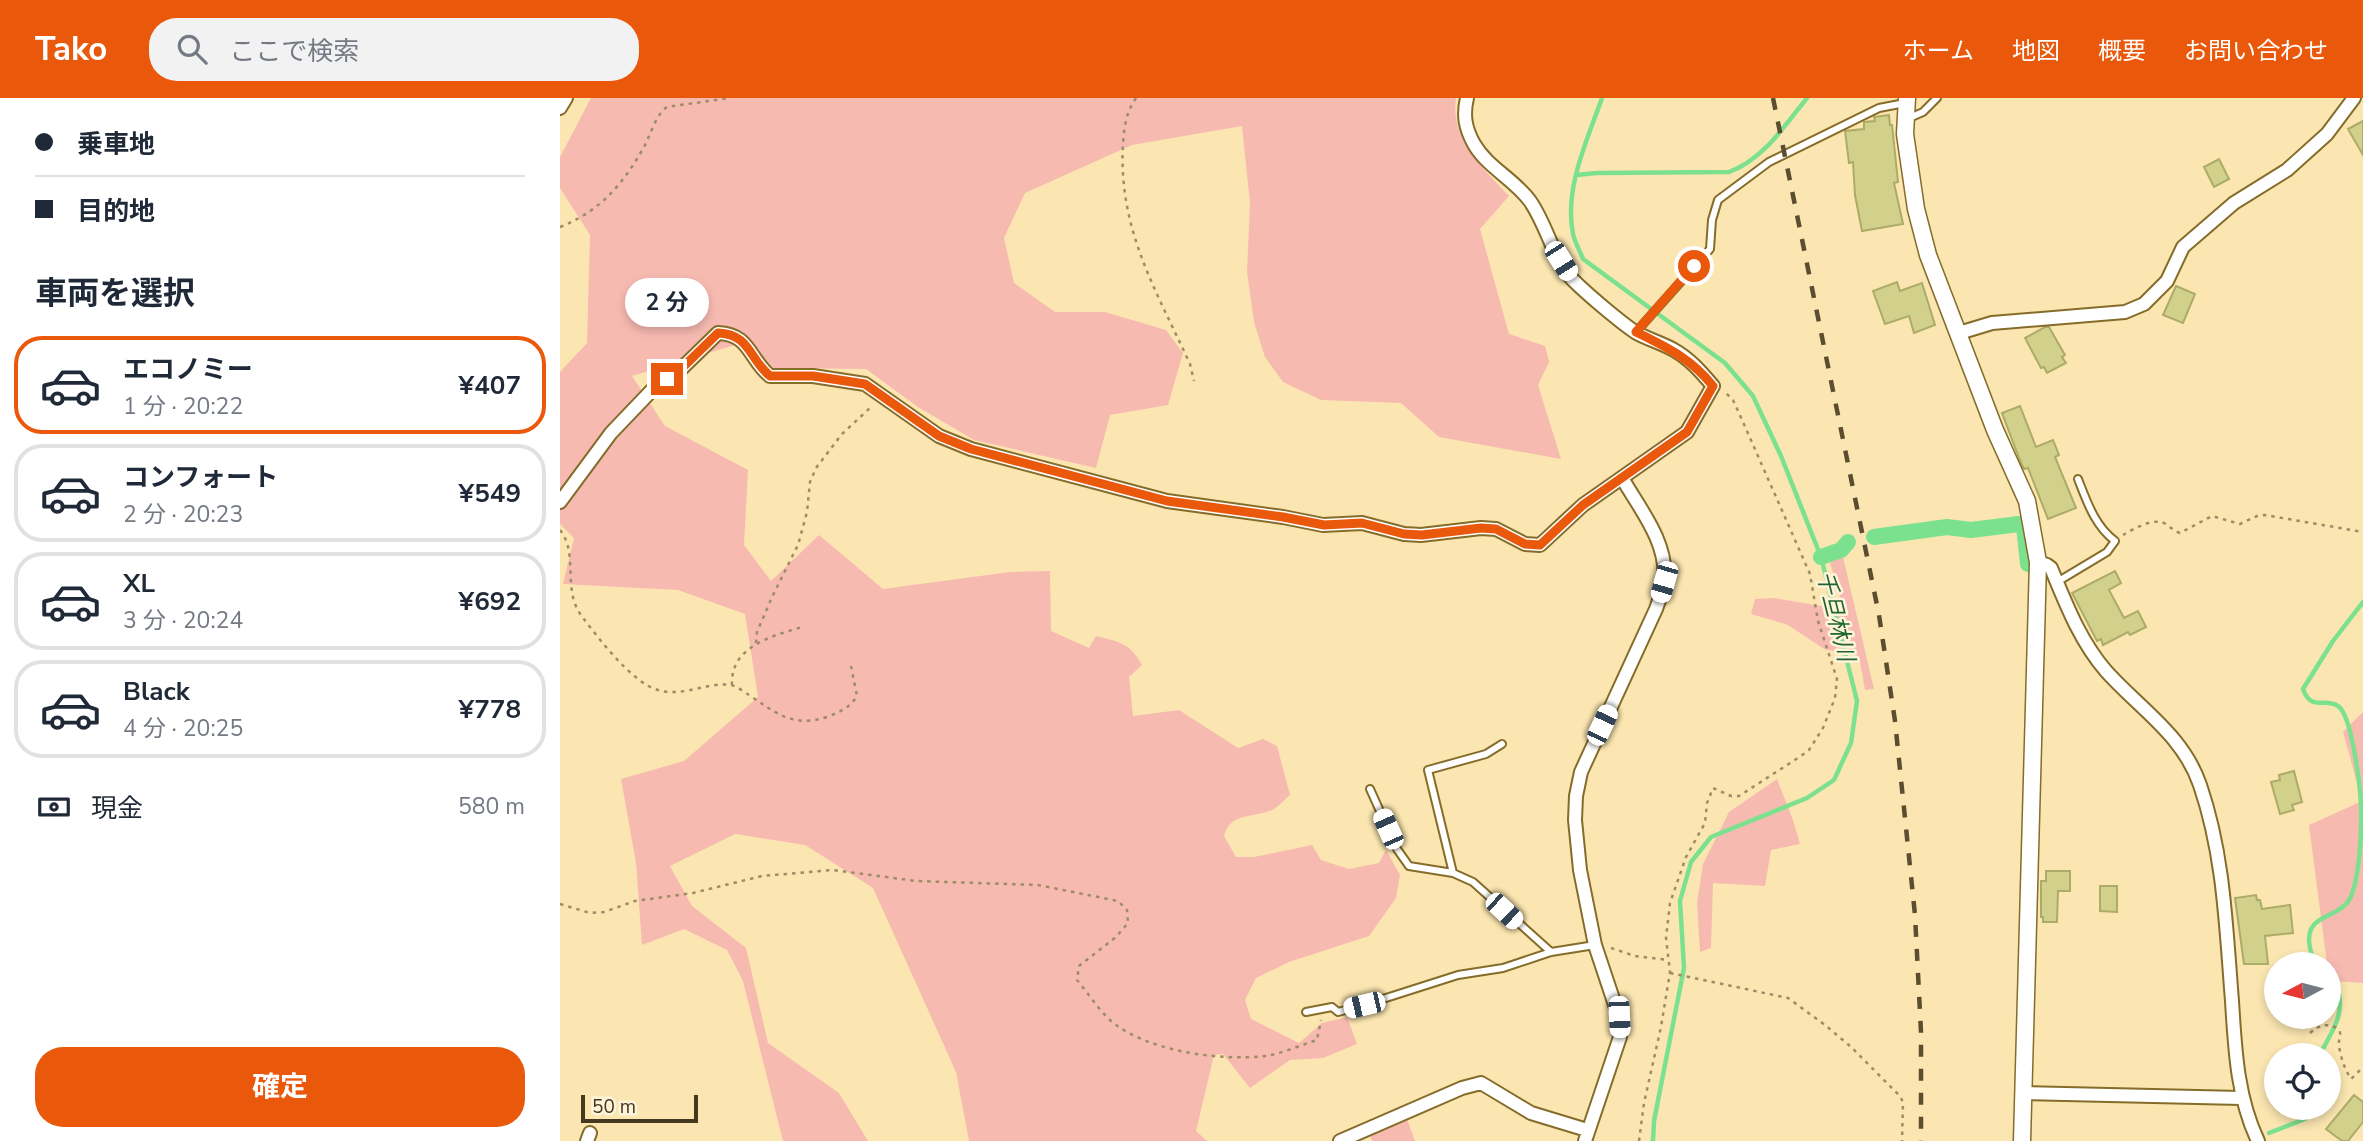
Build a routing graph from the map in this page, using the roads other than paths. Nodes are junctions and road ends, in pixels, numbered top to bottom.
1 (566, 98) edge
2 (1467, 98) edge
3 (1937, 98) edge
4 (2354, 98) edge
5 (1907, 100) edge
6 (560, 108) edge
7 (1906, 119) junction
8 (1636, 332) junction
9 (1959, 332) junction
10 (1622, 478) junction
11 (2078, 480) dead end
12 (560, 502) edge
13 (2038, 562) junction
14 (2056, 582) junction
15 (1502, 744) dead end
16 (1370, 789) dead end
17 (1453, 873) junction
18 (1595, 945) junction
19 (1552, 952) junction
20 (1306, 1012) dead end
21 (2023, 1093) junction
22 (2242, 1098) junction
23 (1586, 1136) edge
24 (1340, 1141) edge
25 (2022, 1141) edge
26 (2258, 1141) edge

1 - 6 street
2 - 8 street
3 - 7 lane
4 - 9 street
5 - 7 street
5 - 8 lane
7 - 9 street
8 - 10 street
9 - 13 street
10 - 12 street
10 - 18 street
11 - 14 lane
13 - 14 street
13 - 21 street
14 - 22 street
15 - 17 lane
16 - 17 lane
17 - 19 lane
18 - 19 lane
18 - 23 street
19 - 20 lane
21 - 22 street
21 - 25 street
22 - 26 street
23 - 24 street

